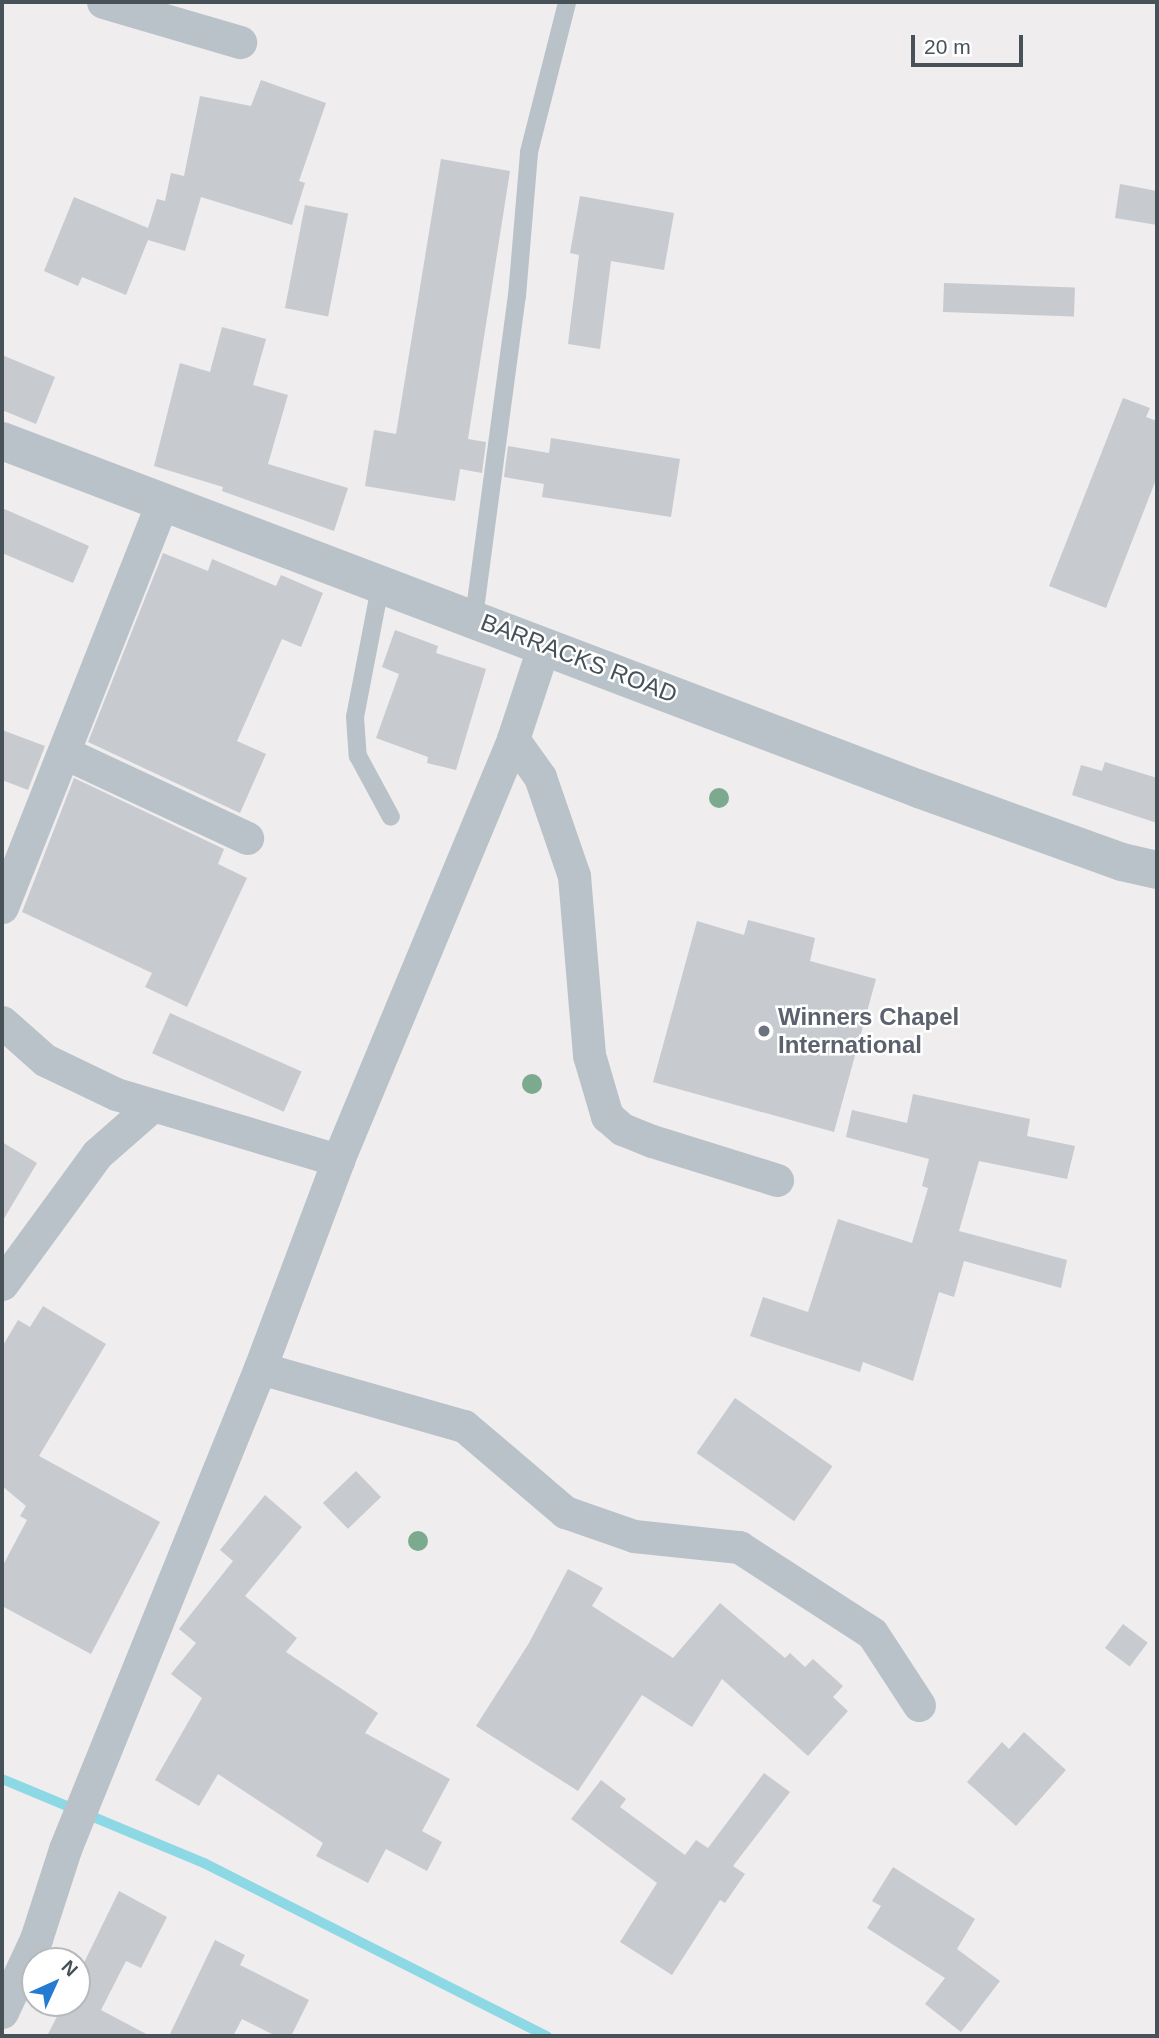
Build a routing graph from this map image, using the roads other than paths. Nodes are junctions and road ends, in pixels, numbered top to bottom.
1 (110, 3) edge
2 (568, 3) edge
3 (240, 42) dead end
4 (2, 441) edge
5 (163, 500) junction
6 (382, 582) junction
7 (474, 617) junction
8 (544, 645) junction
9 (513, 739) junction
10 (65, 753) junction
11 (391, 817) dead end
12 (247, 838) dead end
13 (1157, 870) edge
14 (2, 907) edge
15 (2, 1022) edge
16 (153, 1105) junction
17 (338, 1160) junction
18 (777, 1180) dead end
19 (2, 1284) edge
20 (260, 1368) junction
21 (919, 1705) dead end
22 (2, 2012) edge

1 - 3 street
2 - 7 lane
4 - 5 street, BARRACKS ROAD
5 - 6 street, BARRACKS ROAD
5 - 10 street
6 - 7 street, BARRACKS ROAD
6 - 11 lane
7 - 8 street, BARRACKS ROAD
8 - 9 street
8 - 13 street, BARRACKS ROAD
9 - 17 street
9 - 18 street
10 - 12 street
10 - 14 street
15 - 16 street
16 - 17 street
16 - 19 street
17 - 20 street
20 - 21 street
20 - 22 street

